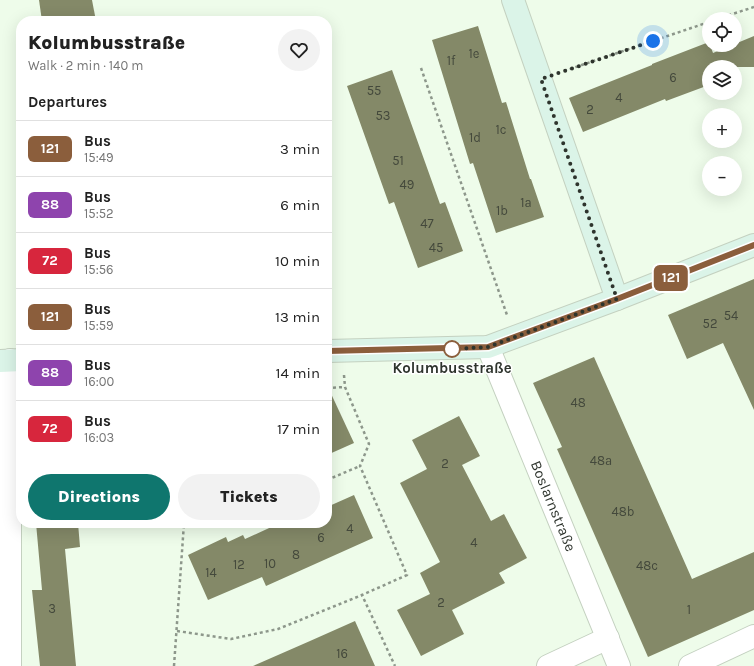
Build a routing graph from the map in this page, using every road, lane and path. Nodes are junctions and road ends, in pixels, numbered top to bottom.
1 (513, 0) edge
2 (754, 7) edge
3 (739, 12) edge
4 (702, 24) edge
5 (421, 68) dead end
6 (541, 79) junction
7 (754, 245) edge
8 (617, 299) junction
9 (515, 337) junction
10 (488, 347) junction
11 (332, 351) edge
12 (10, 360) edge
13 (332, 388) edge
14 (360, 466) junction
15 (332, 478) edge
16 (184, 528) edge
17 (362, 595) junction
18 (177, 631) junction
19 (754, 636) edge
20 (608, 638) junction
21 (10, 666) edge
22 (174, 666) edge
23 (395, 666) edge
24 (548, 666) edge
25 (619, 666) edge
26 (690, 666) edge

1 - 6 street
2 - 3 path
4 - 6 path
5 - 9 path
6 - 8 street
7 - 8 street
8 - 9 street
9 - 10 street
10 - 11 street
10 - 20 street, Boslarnstraße
12 - 21 street
13 - 14 path
14 - 15 path
14 - 17 path
16 - 18 path
17 - 18 path
17 - 23 path
18 - 22 path
19 - 26 street
20 - 24 street
20 - 25 street, Boslarnstraße

